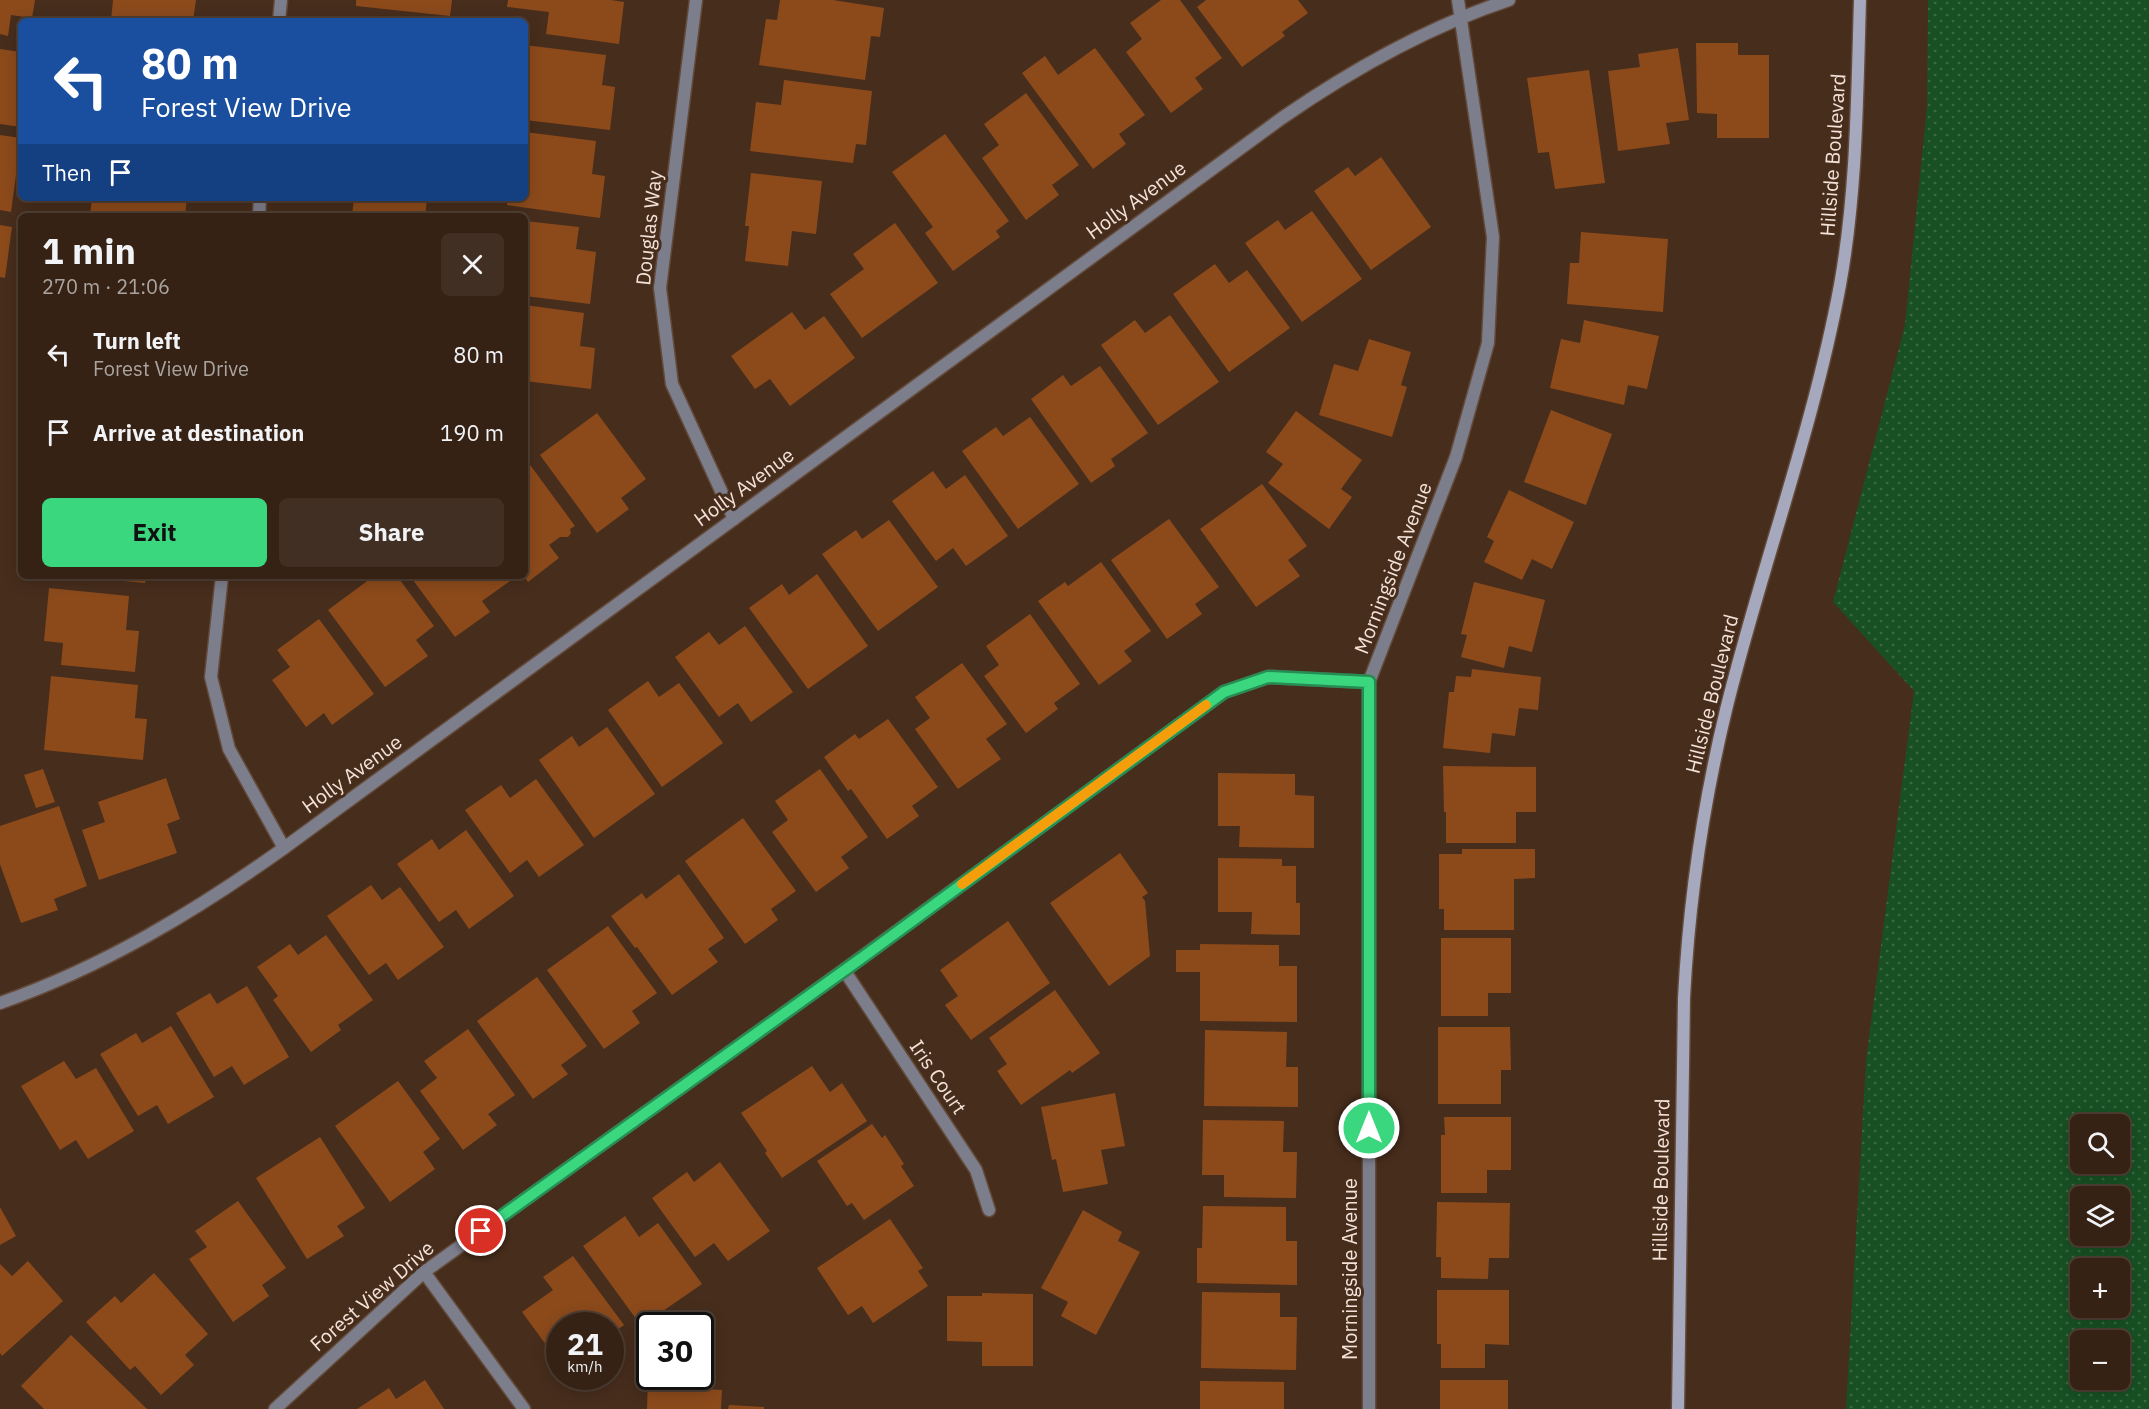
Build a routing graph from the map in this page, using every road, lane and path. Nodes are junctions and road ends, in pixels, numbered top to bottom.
1 (281, 0) edge
2 (696, 0) edge
3 (1458, 0) edge
4 (1509, 0) edge
5 (1860, 0) edge
6 (1461, 17) junction
7 (279, 18) edge
8 (734, 519) junction
9 (222, 579) edge
10 (1369, 682) junction
11 (284, 848) junction
12 (844, 970) junction
13 (0, 1003) edge
14 (989, 1210) dead end
15 (424, 1272) junction
16 (275, 1409) edge
17 (524, 1409) edge
18 (1369, 1409) edge
19 (1678, 1409) edge

1 - 7 street
2 - 8 street, Douglas Way
3 - 6 street, Morningside Avenue
4 - 6 street, Holly Avenue
5 - 19 main road, Hillside Boulevard
6 - 8 street, Holly Avenue
6 - 10 street, Morningside Avenue
8 - 11 street, Holly Avenue
9 - 11 street
10 - 12 street, Forest View Drive
10 - 18 street, Morningside Avenue
11 - 13 street, Holly Avenue
12 - 14 street, Iris Court
12 - 15 street, Forest View Drive
15 - 16 street, Forest View Drive
15 - 17 street

